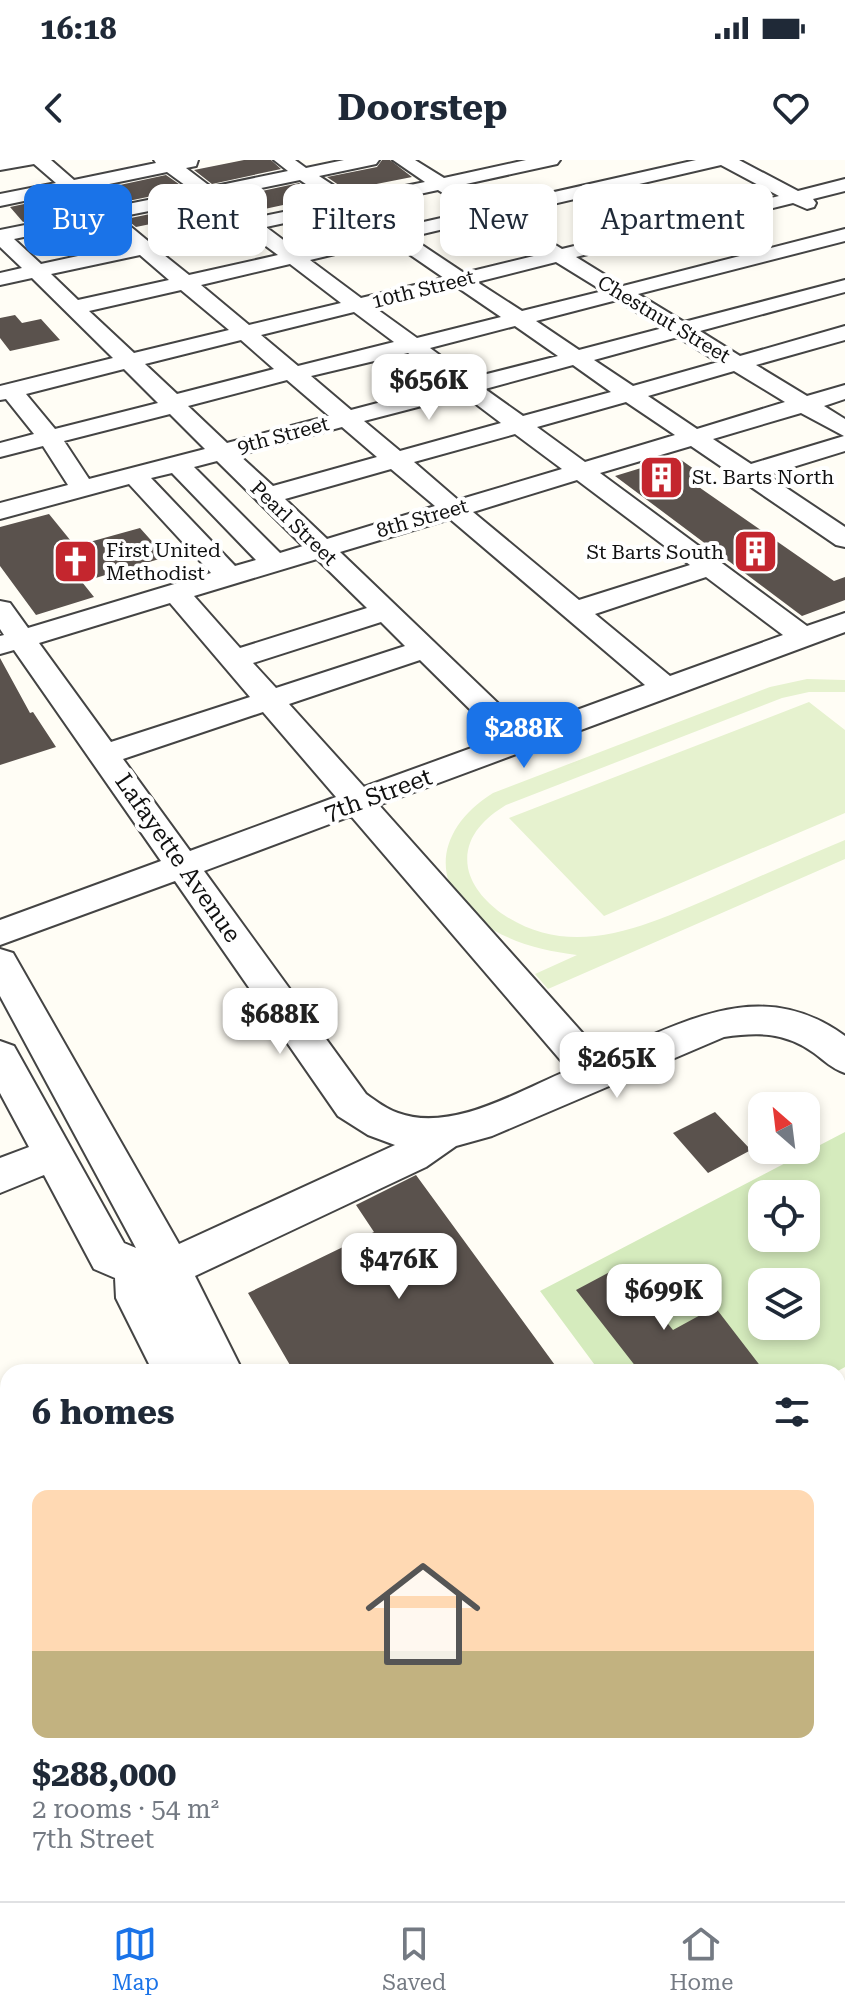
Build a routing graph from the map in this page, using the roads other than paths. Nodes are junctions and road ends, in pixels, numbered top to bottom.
1 (28, 160) edge
2 (40, 160) edge
3 (202, 160) edge
4 (283, 160) edge
5 (370, 160) edge
6 (402, 160) edge
7 (551, 160) edge
8 (619, 160) edge
9 (722, 160) edge
10 (167, 163) edge
11 (514, 163) edge
12 (0, 165) edge
13 (303, 174) junction
14 (650, 176) junction
15 (69, 184) edge
16 (79, 184) edge
17 (195, 184) edge
18 (252, 184) edge
19 (318, 184) edge
20 (441, 184) joint
21 (665, 184) edge
22 (845, 185) edge
23 (570, 194) junction
24 (24, 195) edge
25 (573, 196) edge
26 (798, 196) junction
27 (557, 197) edge
28 (0, 200) edge
29 (773, 202) edge
30 (845, 223) edge
31 (24, 231) edge
32 (845, 235) edge
33 (0, 236) edge
34 (132, 237) edge
35 (267, 237) edge
36 (773, 240) edge
37 (148, 247) edge
38 (145, 248) junction
39 (792, 250) junction
40 (573, 251) edge
41 (558, 255) junction
42 (303, 256) edge
43 (424, 256) edge
44 (687, 256) edge
45 (294, 258) junction
46 (713, 270) junction
47 (36, 271) junction
48 (835, 274) edge
49 (0, 279) edge
50 (460, 280) junction
51 (185, 283) junction
52 (621, 293) junction
53 (356, 305) junction
54 (73, 308) junction
55 (794, 314) junction
56 (518, 319) junction
57 (682, 330) junction
58 (245, 332) junction
59 (841, 337) edge
60 (412, 345) junction
61 (577, 358) junction
62 (127, 361) junction
63 (737, 363) junction
64 (292, 373) junction
65 (469, 386) junction
66 (6, 391) edge
67 (845, 392) edge
68 (631, 394) junction
69 (172, 404) junction
70 (805, 404) junction
71 (345, 419) junction
72 (520, 425) junction
73 (845, 429) edge
74 (49, 437) junction
75 (696, 437) junction
76 (845, 443) edge
77 (0, 450) edge
78 (222, 452) junction
79 (393, 459) junction
80 (177, 464) junction
81 (581, 471) junction
82 (749, 473) junction
83 (134, 475) junction
84 (83, 489) junction
85 (267, 496) junction
86 (453, 509) junction
87 (0, 511) edge
88 (839, 529) edge
89 (321, 548) junction
90 (274, 562) junction
91 (710, 567) junction
92 (229, 576) junction
93 (175, 592) junction
94 (0, 609) edge
95 (578, 610) junction
96 (385, 611) junction
97 (845, 622) edge
98 (804, 637) junction
99 (10, 642) edge
100 (424, 649) junction
101 (234, 660) junction
102 (666, 688) junction
103 (268, 699) junction
104 (521, 742) junction
105 (104, 755) junction
106 (358, 802) junction
107 (185, 866) junction
108 (0, 933) edge
109 (0, 962) edge
110 (0, 1056) edge
111 (845, 1058) edge
112 (596, 1075) junction
113 (443, 1133) junction
114 (53, 1154) junction
115 (0, 1176) edge
116 (152, 1266) junction
117 (172, 1364) edge
118 (216, 1364) edge

1 - 12 street
2 - 15 street
3 - 10 street
4 - 13 street
5 - 13 street
6 - 20 street, Chestnut Street
7 - 11 street
8 - 14 street
9 - 14 street
9 - 26 street
10 - 16 street
10 - 17 street
11 - 20 street
11 - 23 street
13 - 18 street
13 - 19 street
14 - 21 street
14 - 23 street
22 - 26 street, 10th Street
23 - 25 street
23 - 27 street
24 - 28 street
26 - 29 street, 10th Street
26 - 30 street
31 - 33 street
32 - 39 street
33 - 47 street, Pearl Street
34 - 38 street
35 - 45 street
36 - 39 street
37 - 38 street
38 - 47 street
38 - 51 street
39 - 46 street
39 - 48 street
40 - 41 street, 10th Street
41 - 50 street, 10th Street
41 - 52 street, Chestnut Street
42 - 45 street
43 - 50 street
44 - 46 street
45 - 51 street
45 - 53 street
46 - 52 street
46 - 55 street
47 - 49 street
47 - 54 street, Pearl Street
48 - 55 street, 9th Street
50 - 53 street, 10th Street
50 - 56 street
51 - 54 street
51 - 58 street
52 - 56 street
52 - 57 street, Chestnut Street
53 - 58 street, 10th Street
53 - 60 street
54 - 62 street, Pearl Street
55 - 57 street, 9th Street
55 - 59 street
56 - 60 street
56 - 61 street
57 - 61 street, 9th Street
57 - 63 street, Chestnut Street
58 - 62 street, 10th Street
58 - 64 street
59 - 63 street
60 - 64 street
60 - 65 street
61 - 65 street, 9th Street
61 - 68 street
62 - 66 street, 10th Street
62 - 69 street, Pearl Street
63 - 68 street
63 - 70 street, Chestnut Street
64 - 69 street
64 - 71 street
65 - 71 street, 9th Street
65 - 72 street
66 - 74 street
67 - 70 street, 8th Street
68 - 72 street
68 - 75 street
69 - 74 street
69 - 78 street, Pearl Street
70 - 73 street, Chestnut Street
70 - 75 street, 8th Street
71 - 78 street, 9th Street
71 - 79 street
72 - 79 street
72 - 81 street
74 - 77 street
74 - 84 street
75 - 81 street, 8th Street
75 - 82 street
76 - 82 street
78 - 80 street, 9th Street
78 - 85 street, Pearl Street
79 - 85 street
79 - 86 street
80 - 83 street, 9th Street
80 - 90 street
81 - 86 street, 8th Street
81 - 91 street
82 - 88 street
83 - 84 street, 9th Street
83 - 92 street
84 - 87 street, 9th Street
85 - 89 street, Pearl Street
86 - 89 street, 8th Street
86 - 95 street
89 - 90 street, 8th Street
89 - 96 street, Pearl Street
90 - 92 street, 8th Street
91 - 95 street
91 - 98 street
92 - 93 street, 8th Street
93 - 99 street, 8th Street
93 - 101 street
94 - 99 street, Lafayette Avenue
95 - 102 street
96 - 100 street, Pearl Street
96 - 101 street
97 - 98 street, 7th Street
98 - 102 street, 7th Street
99 - 105 street, Lafayette Avenue
100 - 103 street
100 - 104 street, Pearl Street
101 - 103 street
102 - 104 street, 7th Street
103 - 105 street
103 - 106 street
104 - 106 street, 7th Street
105 - 107 street, Lafayette Avenue
106 - 107 street, 7th Street
106 - 112 street
107 - 108 street, 7th Street
107 - 113 street, Lafayette Avenue
109 - 116 street
110 - 114 street
111 - 112 street
112 - 113 street
113 - 116 street
114 - 115 street
114 - 116 street
116 - 117 street
116 - 118 street

